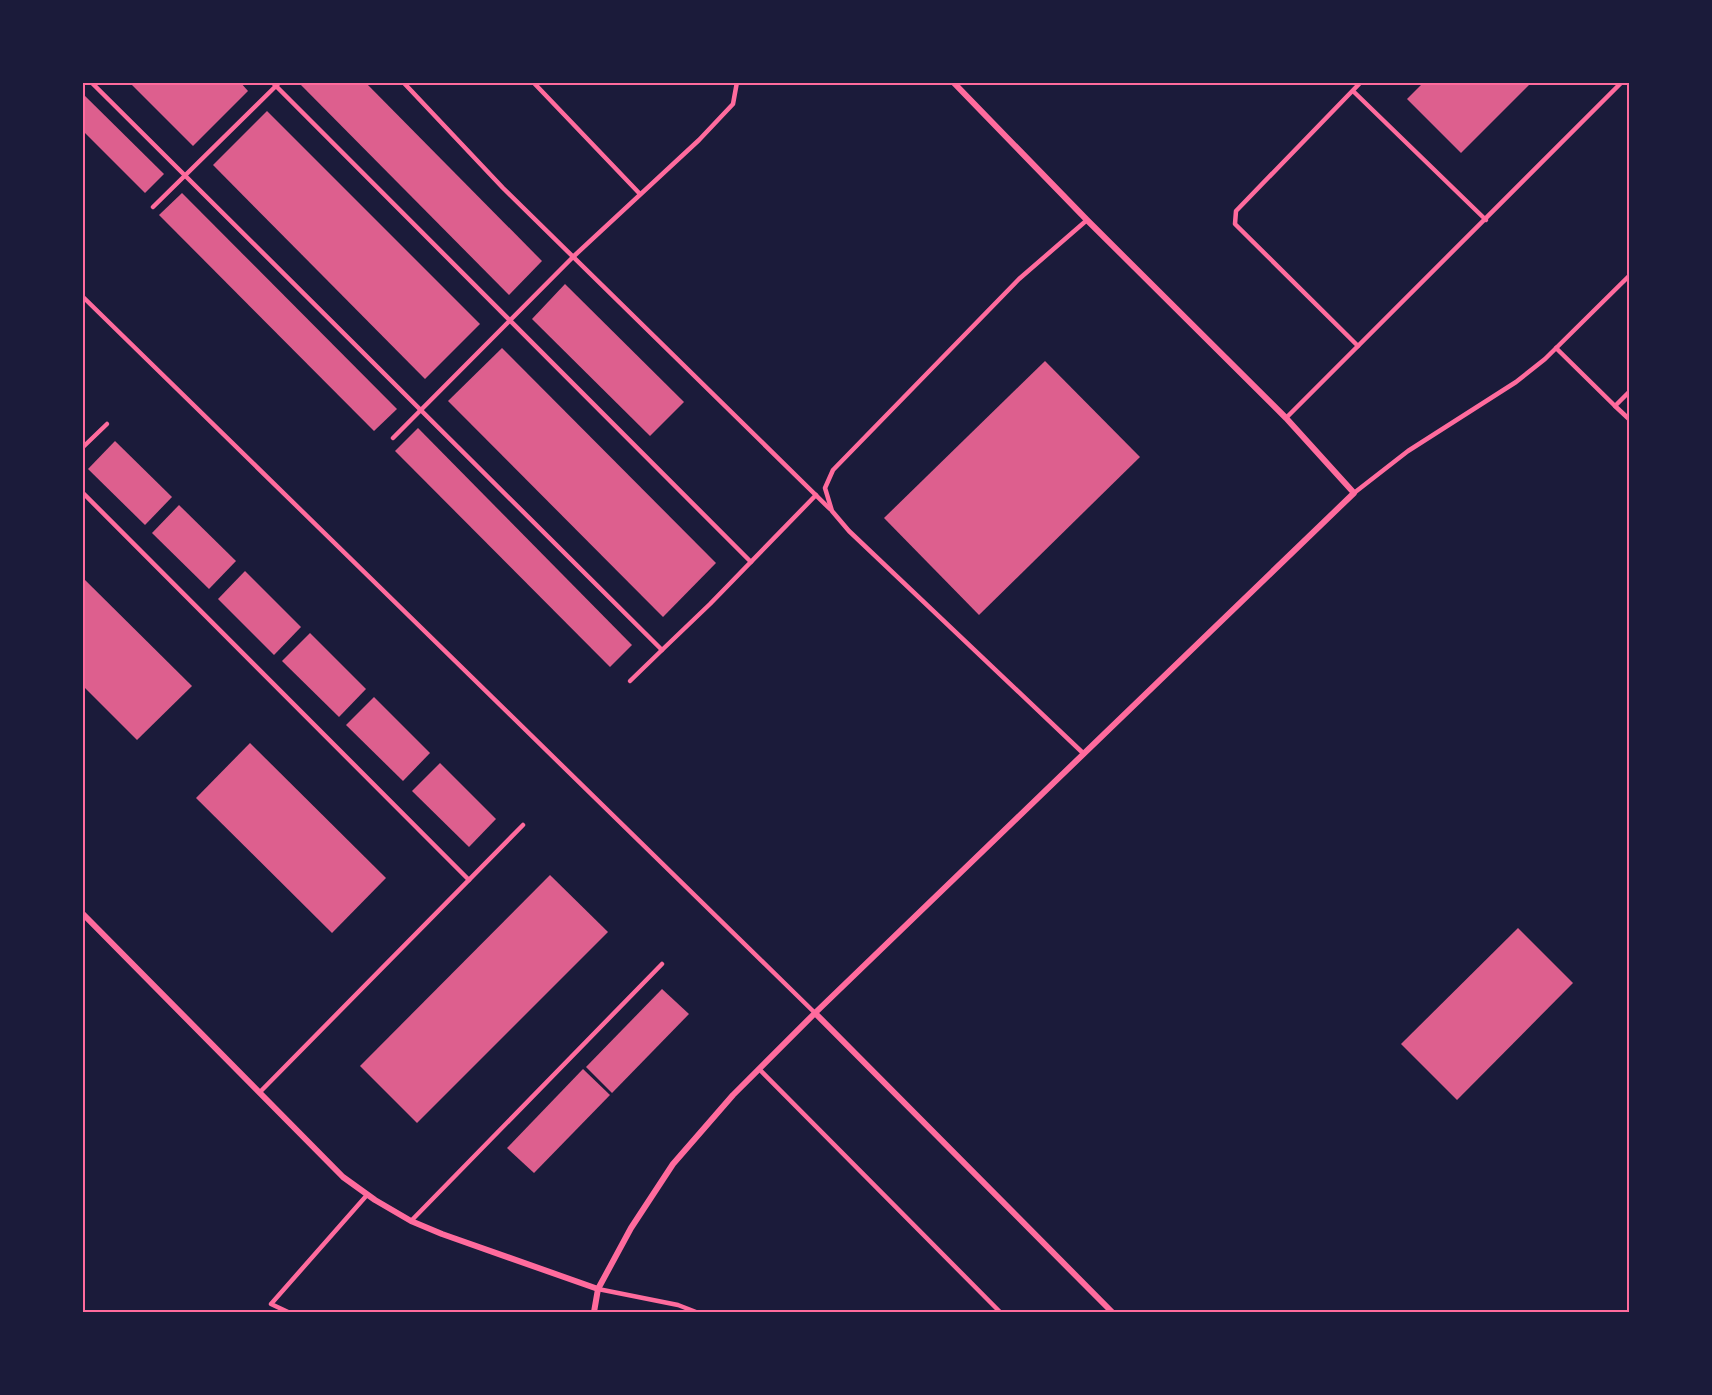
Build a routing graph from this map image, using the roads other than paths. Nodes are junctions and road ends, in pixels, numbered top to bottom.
1 (91, 82) edge
2 (403, 82) edge
3 (533, 82) edge
4 (737, 82) edge
5 (953, 82) edge
6 (1361, 82) edge
7 (1622, 82) edge
8 (276, 84) edge
9 (1353, 91) junction
10 (185, 176) junction
11 (640, 194) junction
12 (153, 207) dead end
13 (1087, 220) junction
14 (1485, 220) junction
15 (573, 257) junction
16 (1629, 275) edge
17 (82, 296) edge
18 (510, 320) junction
19 (1358, 346) junction
20 (1556, 348) junction
21 (1629, 391) edge
22 (1615, 406) junction
23 (421, 411) junction
24 (1286, 418) junction
25 (1629, 420) edge
26 (107, 424) dead end
27 (393, 438) dead end
28 (82, 448) edge
29 (82, 492) edge
30 (1354, 493) junction
31 (816, 495) junction
32 (832, 511) junction
33 (751, 562) junction
34 (662, 650) junction
35 (630, 681) dead end
36 (1084, 754) junction
37 (523, 825) dead end
38 (469, 880) junction
39 (82, 913) edge
40 (662, 964) dead end
41 (815, 1013) junction
42 (759, 1069) junction
43 (260, 1092) junction
44 (367, 1194) junction
45 (411, 1221) junction
46 (598, 1289) junction
47 (288, 1312) edge
48 (594, 1312) edge
49 (696, 1312) edge
50 (1000, 1312) edge
51 (1112, 1312) edge

1 - 10 lane
2 - 15 lane
3 - 11 lane
4 - 11 lane
5 - 13 street
6 - 9 lane
7 - 14 lane
8 - 10 lane
8 - 18 lane
9 - 14 lane
9 - 19 lane
10 - 12 lane
10 - 23 lane
11 - 15 lane
13 - 24 street
13 - 32 lane
14 - 19 lane
15 - 18 lane
15 - 31 lane
16 - 20 lane
17 - 41 lane
18 - 23 lane
18 - 33 lane
19 - 24 lane
20 - 22 lane
20 - 30 lane
21 - 22 lane
22 - 25 lane
23 - 27 lane
23 - 34 lane
24 - 30 street
26 - 28 lane
29 - 38 lane
30 - 36 street
31 - 32 lane
31 - 33 lane
32 - 36 lane
33 - 34 lane
34 - 35 lane
36 - 41 street
37 - 38 lane
38 - 43 lane
39 - 43 street
40 - 45 lane
41 - 42 street
41 - 51 street
42 - 46 street
42 - 50 lane
43 - 44 street
44 - 45 street
44 - 47 lane
45 - 46 street
46 - 48 street
46 - 49 lane

